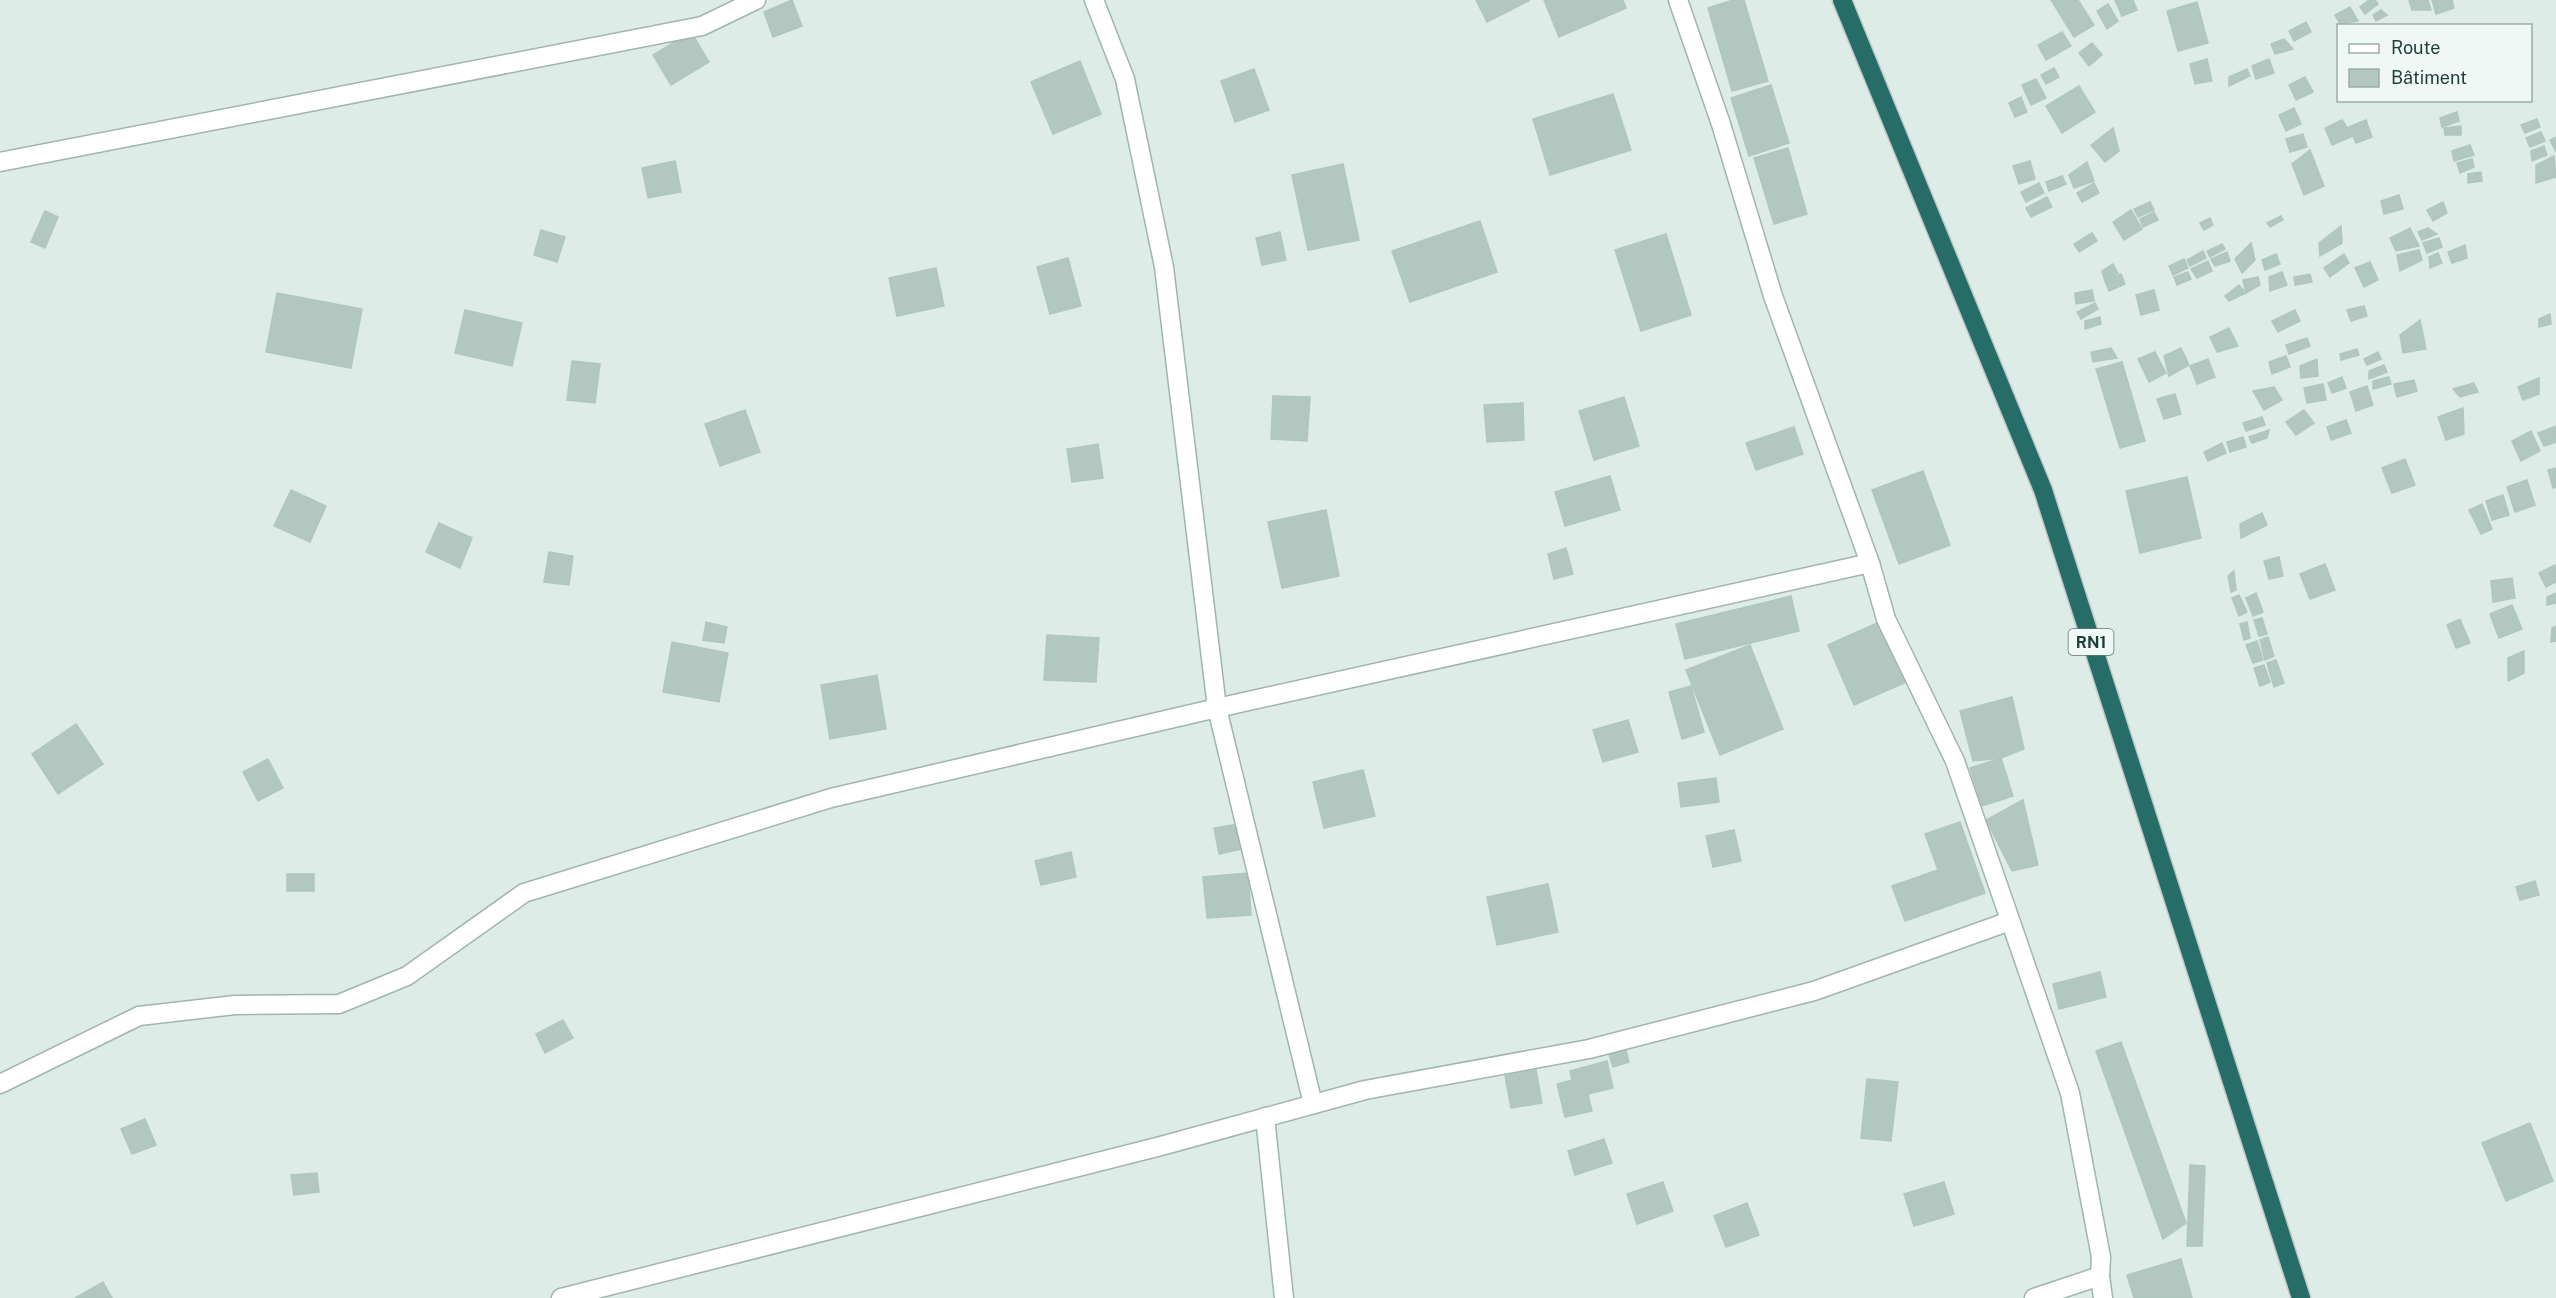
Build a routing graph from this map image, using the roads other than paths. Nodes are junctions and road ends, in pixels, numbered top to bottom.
1 (756, 0) edge
2 (1094, 0) edge
3 (1678, 0) edge
4 (1842, 0) edge
5 (0, 162) edge
6 (1870, 563) junction
7 (1217, 708) junction
8 (2010, 921) junction
9 (0, 1084) edge
10 (1313, 1104) junction
11 (1265, 1117) junction
12 (2100, 1276) junction
13 (561, 1298) edge
14 (1284, 1298) edge
15 (2034, 1298) edge
16 (2103, 1298) edge
17 (2301, 1298) edge

1 - 5 street
2 - 7 street
3 - 6 street
4 - 17 highway, RN1
6 - 7 street
6 - 8 street
7 - 9 street
7 - 10 street
8 - 10 street
8 - 12 street
10 - 11 street
11 - 13 street
11 - 14 street
12 - 15 street
12 - 16 street

